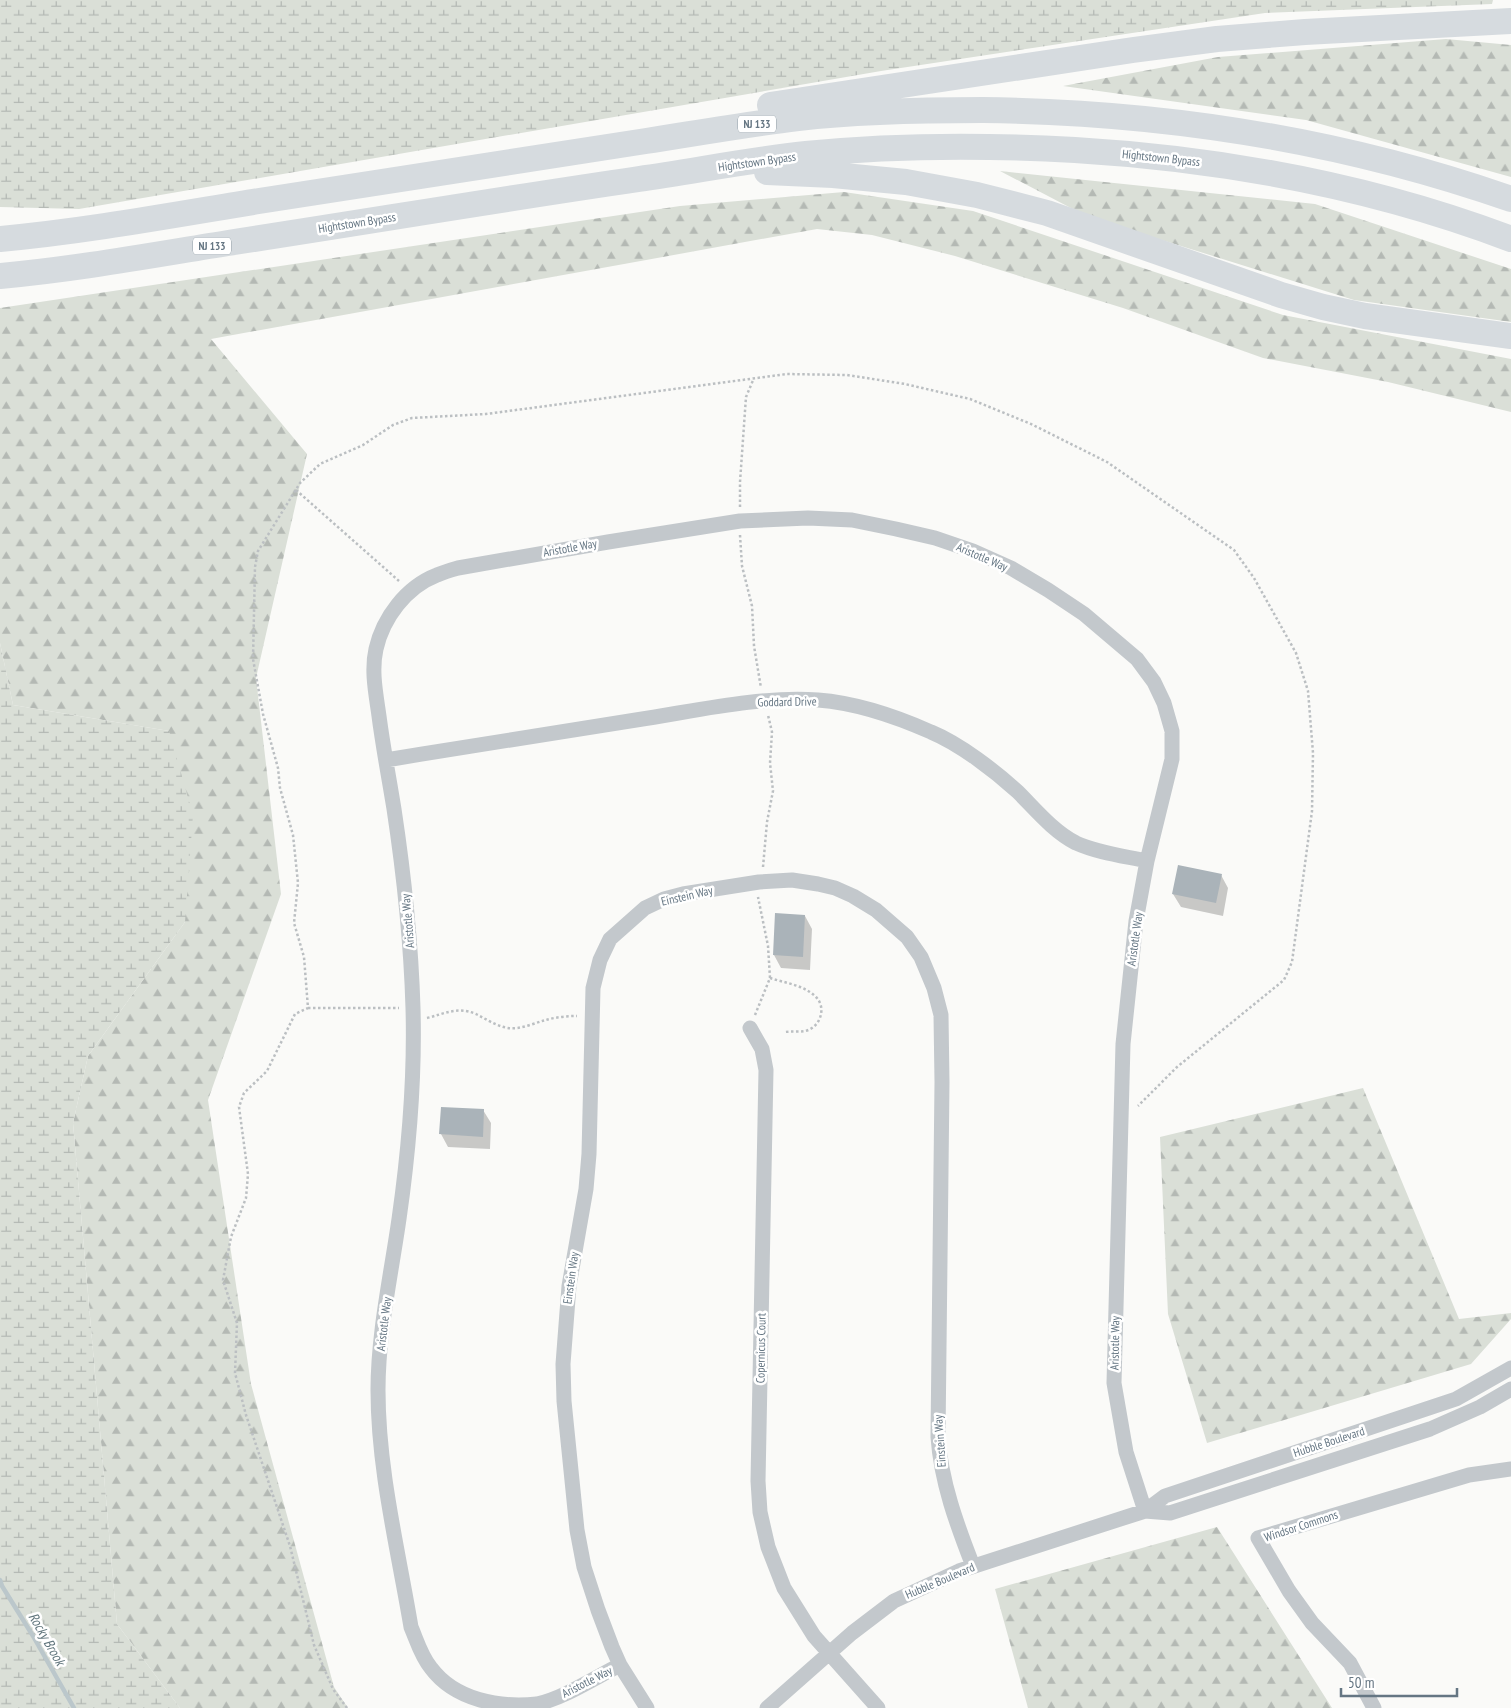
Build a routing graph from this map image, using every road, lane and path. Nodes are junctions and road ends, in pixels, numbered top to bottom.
1 (1511, 21) edge
2 (507, 161) junction
3 (642, 179) junction
4 (1511, 199) edge
5 (0, 239) edge
6 (1511, 239) edge
7 (0, 276) edge
8 (1511, 336) edge
9 (754, 378) junction
10 (296, 490) junction
11 (740, 521) junction
12 (412, 592) junction
13 (764, 701) junction
14 (386, 760) junction
15 (1147, 862) junction
16 (759, 882) junction
17 (770, 978) junction
18 (308, 1008) junction
19 (413, 1013) junction
20 (591, 1016) junction
21 (750, 1028) joint
22 (785, 1032) dead end
23 (1138, 1106) dead end
24 (1511, 1368) edge
25 (1511, 1389) edge
26 (1511, 1469) edge
27 (1145, 1511) junction
28 (972, 1566) junction
29 (830, 1652) junction
30 (620, 1665) junction
31 (347, 1708) edge
32 (647, 1708) edge
33 (767, 1708) edge
34 (878, 1708) edge
35 (1374, 1708) edge

1 - 2 highway
2 - 4 highway, NJ 133
2 - 5 highway, NJ 133
3 - 6 highway, Hightstown Bypass / NJ 133
3 - 7 highway, Hightstown Bypass / NJ 133
3 - 8 highway
9 - 10 path
9 - 11 path
9 - 23 path
10 - 12 path
10 - 18 path
11 - 12 street, Aristotle Way
11 - 13 path
11 - 15 street, Aristotle Way
12 - 14 street, Aristotle Way
13 - 14 street, Goddard Drive
13 - 15 street, Goddard Drive
13 - 16 path
14 - 19 street, Aristotle Way
15 - 27 street, Aristotle Way
16 - 17 path
16 - 20 street, Einstein Way
16 - 28 street, Einstein Way
17 - 21 path
17 - 22 path
18 - 19 path
18 - 31 path
19 - 20 path
19 - 30 street, Aristotle Way
20 - 30 street, Einstein Way
21 - 29 street, Copernicus Court
24 - 27 street, Hubble Boulevard
25 - 27 street, Hubble Boulevard
26 - 35 street, Windsor Commons
27 - 28 street, Hubble Boulevard
28 - 29 street, Hubble Boulevard
29 - 33 street, Hubble Boulevard
29 - 34 street, Copernicus Court
30 - 32 street, Einstein Way

